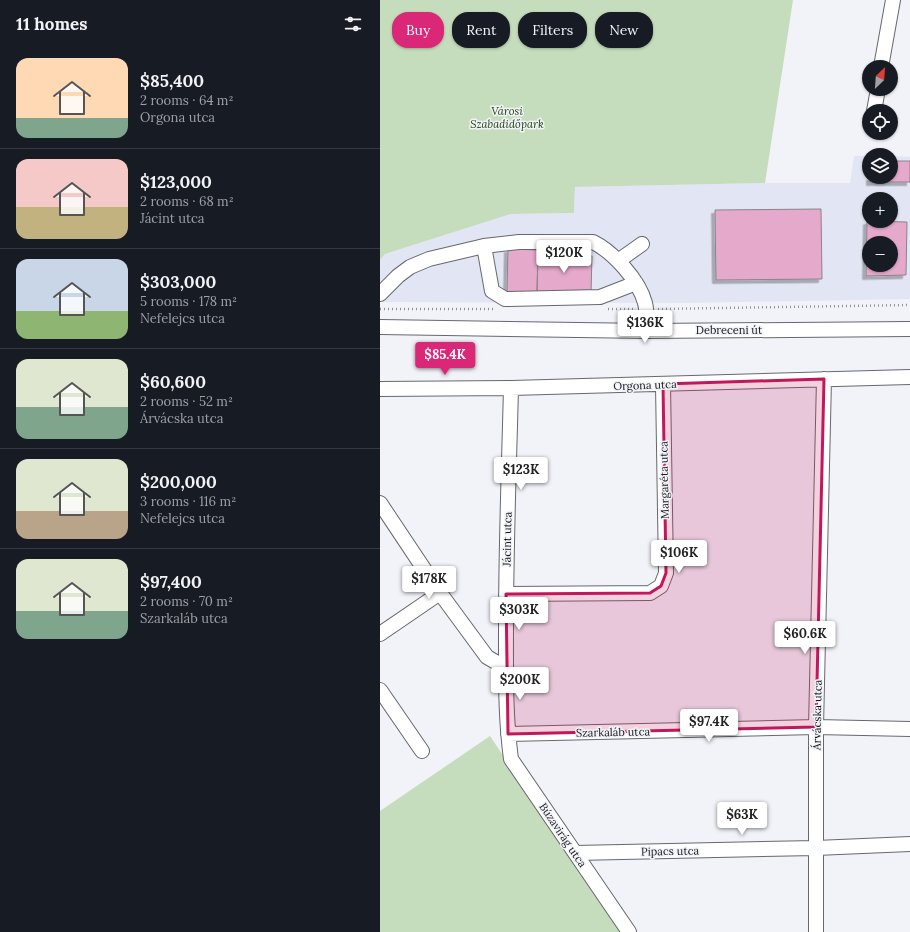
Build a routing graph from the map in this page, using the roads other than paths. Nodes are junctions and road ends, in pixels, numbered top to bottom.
1 (892, 0) edge
2 (882, 60) edge
3 (642, 244) dead end
4 (484, 246) junction
5 (618, 262) junction
6 (636, 283) junction
7 (380, 294) edge
8 (380, 327) edge
9 (910, 329) edge
10 (648, 331) junction
11 (910, 377) edge
12 (824, 379) junction
13 (663, 384) junction
14 (511, 388) junction
15 (380, 389) edge
16 (380, 503) edge
17 (440, 593) junction
18 (506, 594) junction
19 (380, 634) edge
20 (506, 668) junction
21 (380, 690) edge
22 (816, 727) junction
23 (910, 729) edge
24 (508, 734) junction
25 (422, 751) dead end
26 (910, 844) edge
27 (816, 848) junction
28 (575, 853) junction
29 (629, 932) edge
30 (816, 932) edge

1 - 2 street
3 - 5 street
4 - 5 street
4 - 6 street
4 - 7 street
5 - 6 street
6 - 10 street
8 - 10 street, Debreceni út
9 - 10 street, Debreceni út
11 - 12 street, Orgona utca
12 - 13 street, Orgona utca
12 - 22 street, Árvácska utca
13 - 14 street, Orgona utca
13 - 18 street, Margaréta utca
14 - 15 street, Orgona utca
14 - 18 street, Jácint utca
16 - 17 street
17 - 19 street
17 - 20 street
18 - 20 street, Jácint utca
20 - 24 street, Búzavirág utca
21 - 25 street
22 - 23 street, Szarkaláb utca
22 - 24 street, Szarkaláb utca
22 - 27 street, Árvácska utca
24 - 28 street, Búzavirág utca
26 - 27 street, Pipacs utca
27 - 28 street, Pipacs utca
27 - 30 street, Árvácska utca
28 - 29 street, Búzavirág utca

